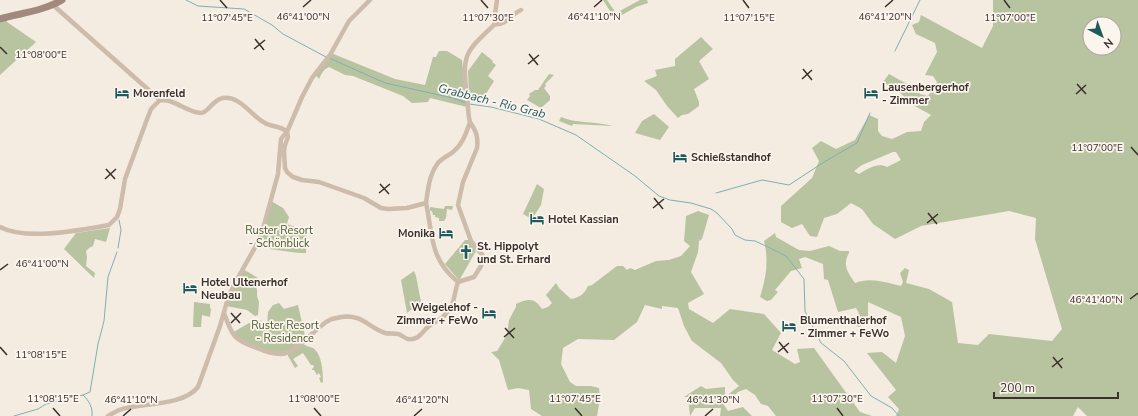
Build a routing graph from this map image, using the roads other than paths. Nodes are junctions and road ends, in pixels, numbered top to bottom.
1 (62, 0) edge
2 (370, 0) edge
3 (497, 0) edge
4 (53, 4) junction
5 (521, 10) dead end
6 (0, 19) edge
7 (495, 24) junction
8 (160, 100) junction
9 (470, 122) junction
10 (287, 132) junction
11 (426, 203) junction
12 (0, 227) edge
13 (458, 282) junction
14 (224, 313) junction
15 (108, 416) edge

1 - 4 main road
2 - 10 street
3 - 7 street
4 - 6 main road
4 - 8 street
5 - 7 street
7 - 9 street
8 - 10 street
8 - 12 street
9 - 11 street
9 - 13 street
10 - 11 street
10 - 14 street
11 - 13 street
13 - 14 street
14 - 15 street

